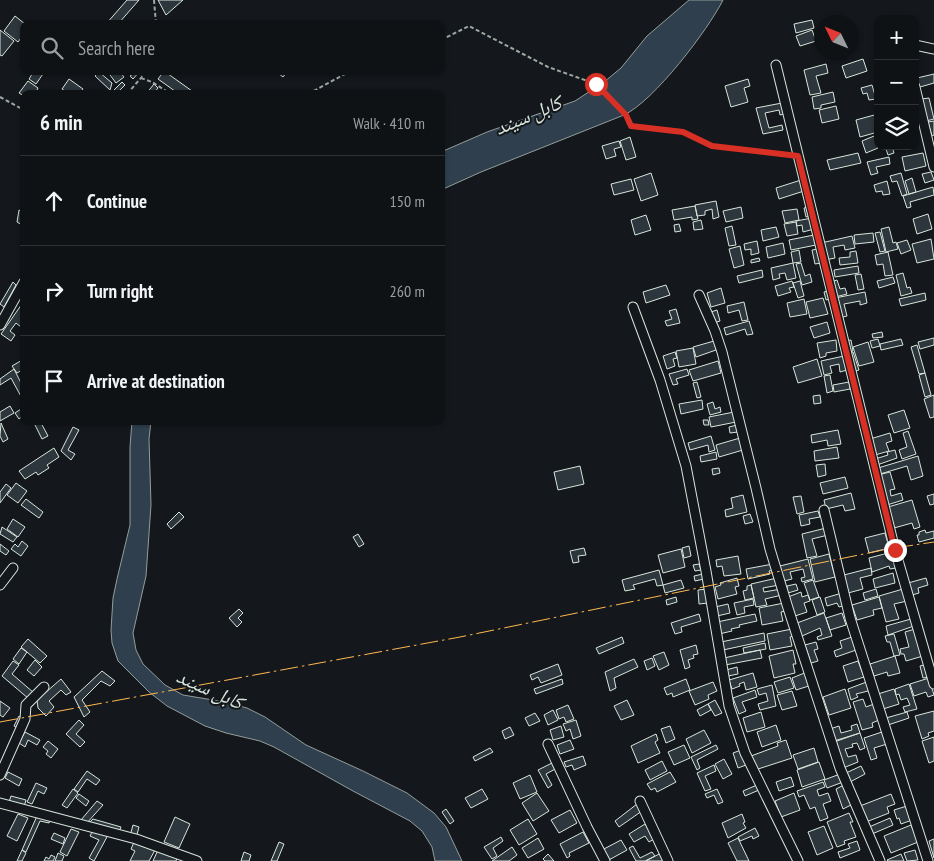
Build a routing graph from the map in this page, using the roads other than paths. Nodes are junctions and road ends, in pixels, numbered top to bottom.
1 (919, 46) edge
2 (934, 49) edge
3 (776, 65) dead end
4 (919, 104) edge
5 (934, 167) edge
6 (20, 289) edge
7 (699, 294) dead end
8 (633, 307) dead end
9 (0, 325) edge
10 (824, 510) dead end
11 (12, 568) dead end
12 (0, 585) edge
13 (934, 684) edge
14 (44, 687) dead end
15 (548, 744) dead end
16 (0, 775) edge
17 (640, 801) dead end
18 (0, 803) edge
19 (197, 861) edge
20 (605, 861) edge
21 (668, 861) edge
22 (798, 861) edge
23 (880, 861) edge
24 (928, 861) edge

1 - 2 street
3 - 13 street
4 - 5 street
6 - 9 street
7 - 23 street
8 - 22 street
10 - 24 street
11 - 12 street
14 - 16 street
15 - 20 street
17 - 21 street
18 - 19 street

